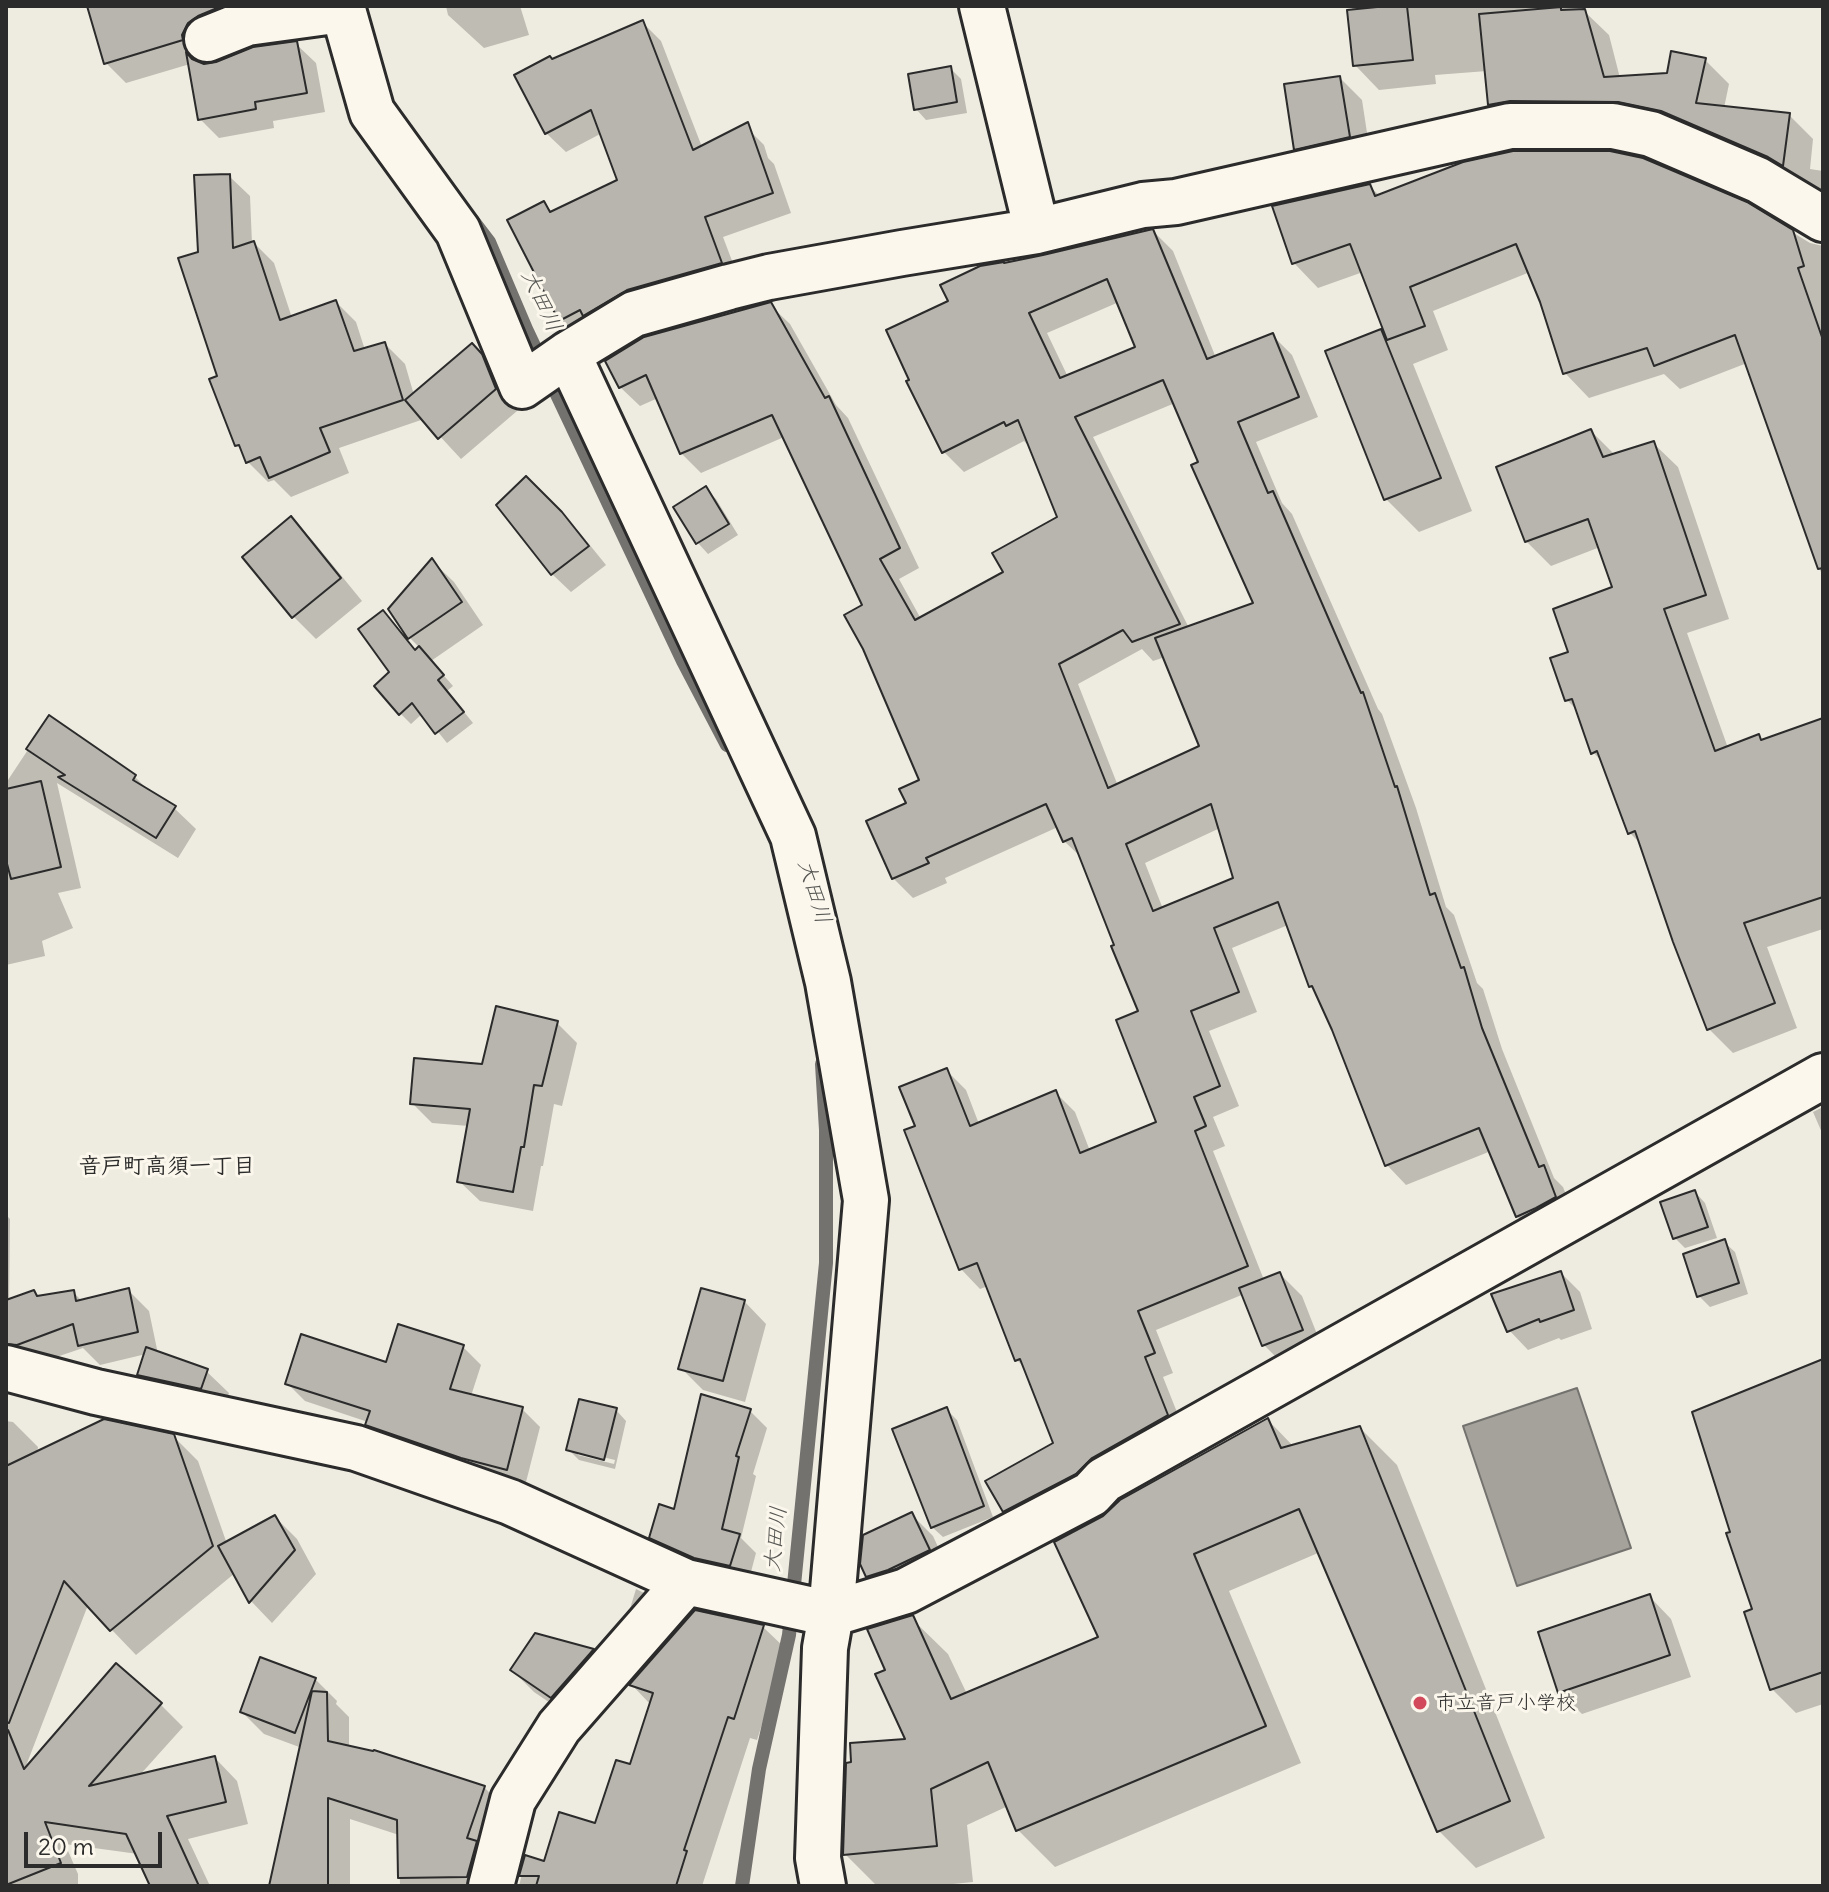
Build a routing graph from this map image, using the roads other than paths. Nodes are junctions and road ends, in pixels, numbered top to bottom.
1 (982, 6) edge
2 (342, 8) edge
3 (207, 39) dead end
4 (1823, 219) edge
5 (1037, 231) junction
6 (568, 354) junction
7 (1823, 1076) edge
8 (6, 1368) edge
9 (686, 1582) junction
10 (831, 1614) junction
11 (491, 1886) edge
12 (823, 1886) edge

1 - 5 street
2 - 3 street
2 - 6 street
4 - 5 street
5 - 6 street
6 - 10 street
7 - 10 street
8 - 9 street
9 - 10 street
9 - 11 street
10 - 12 street

